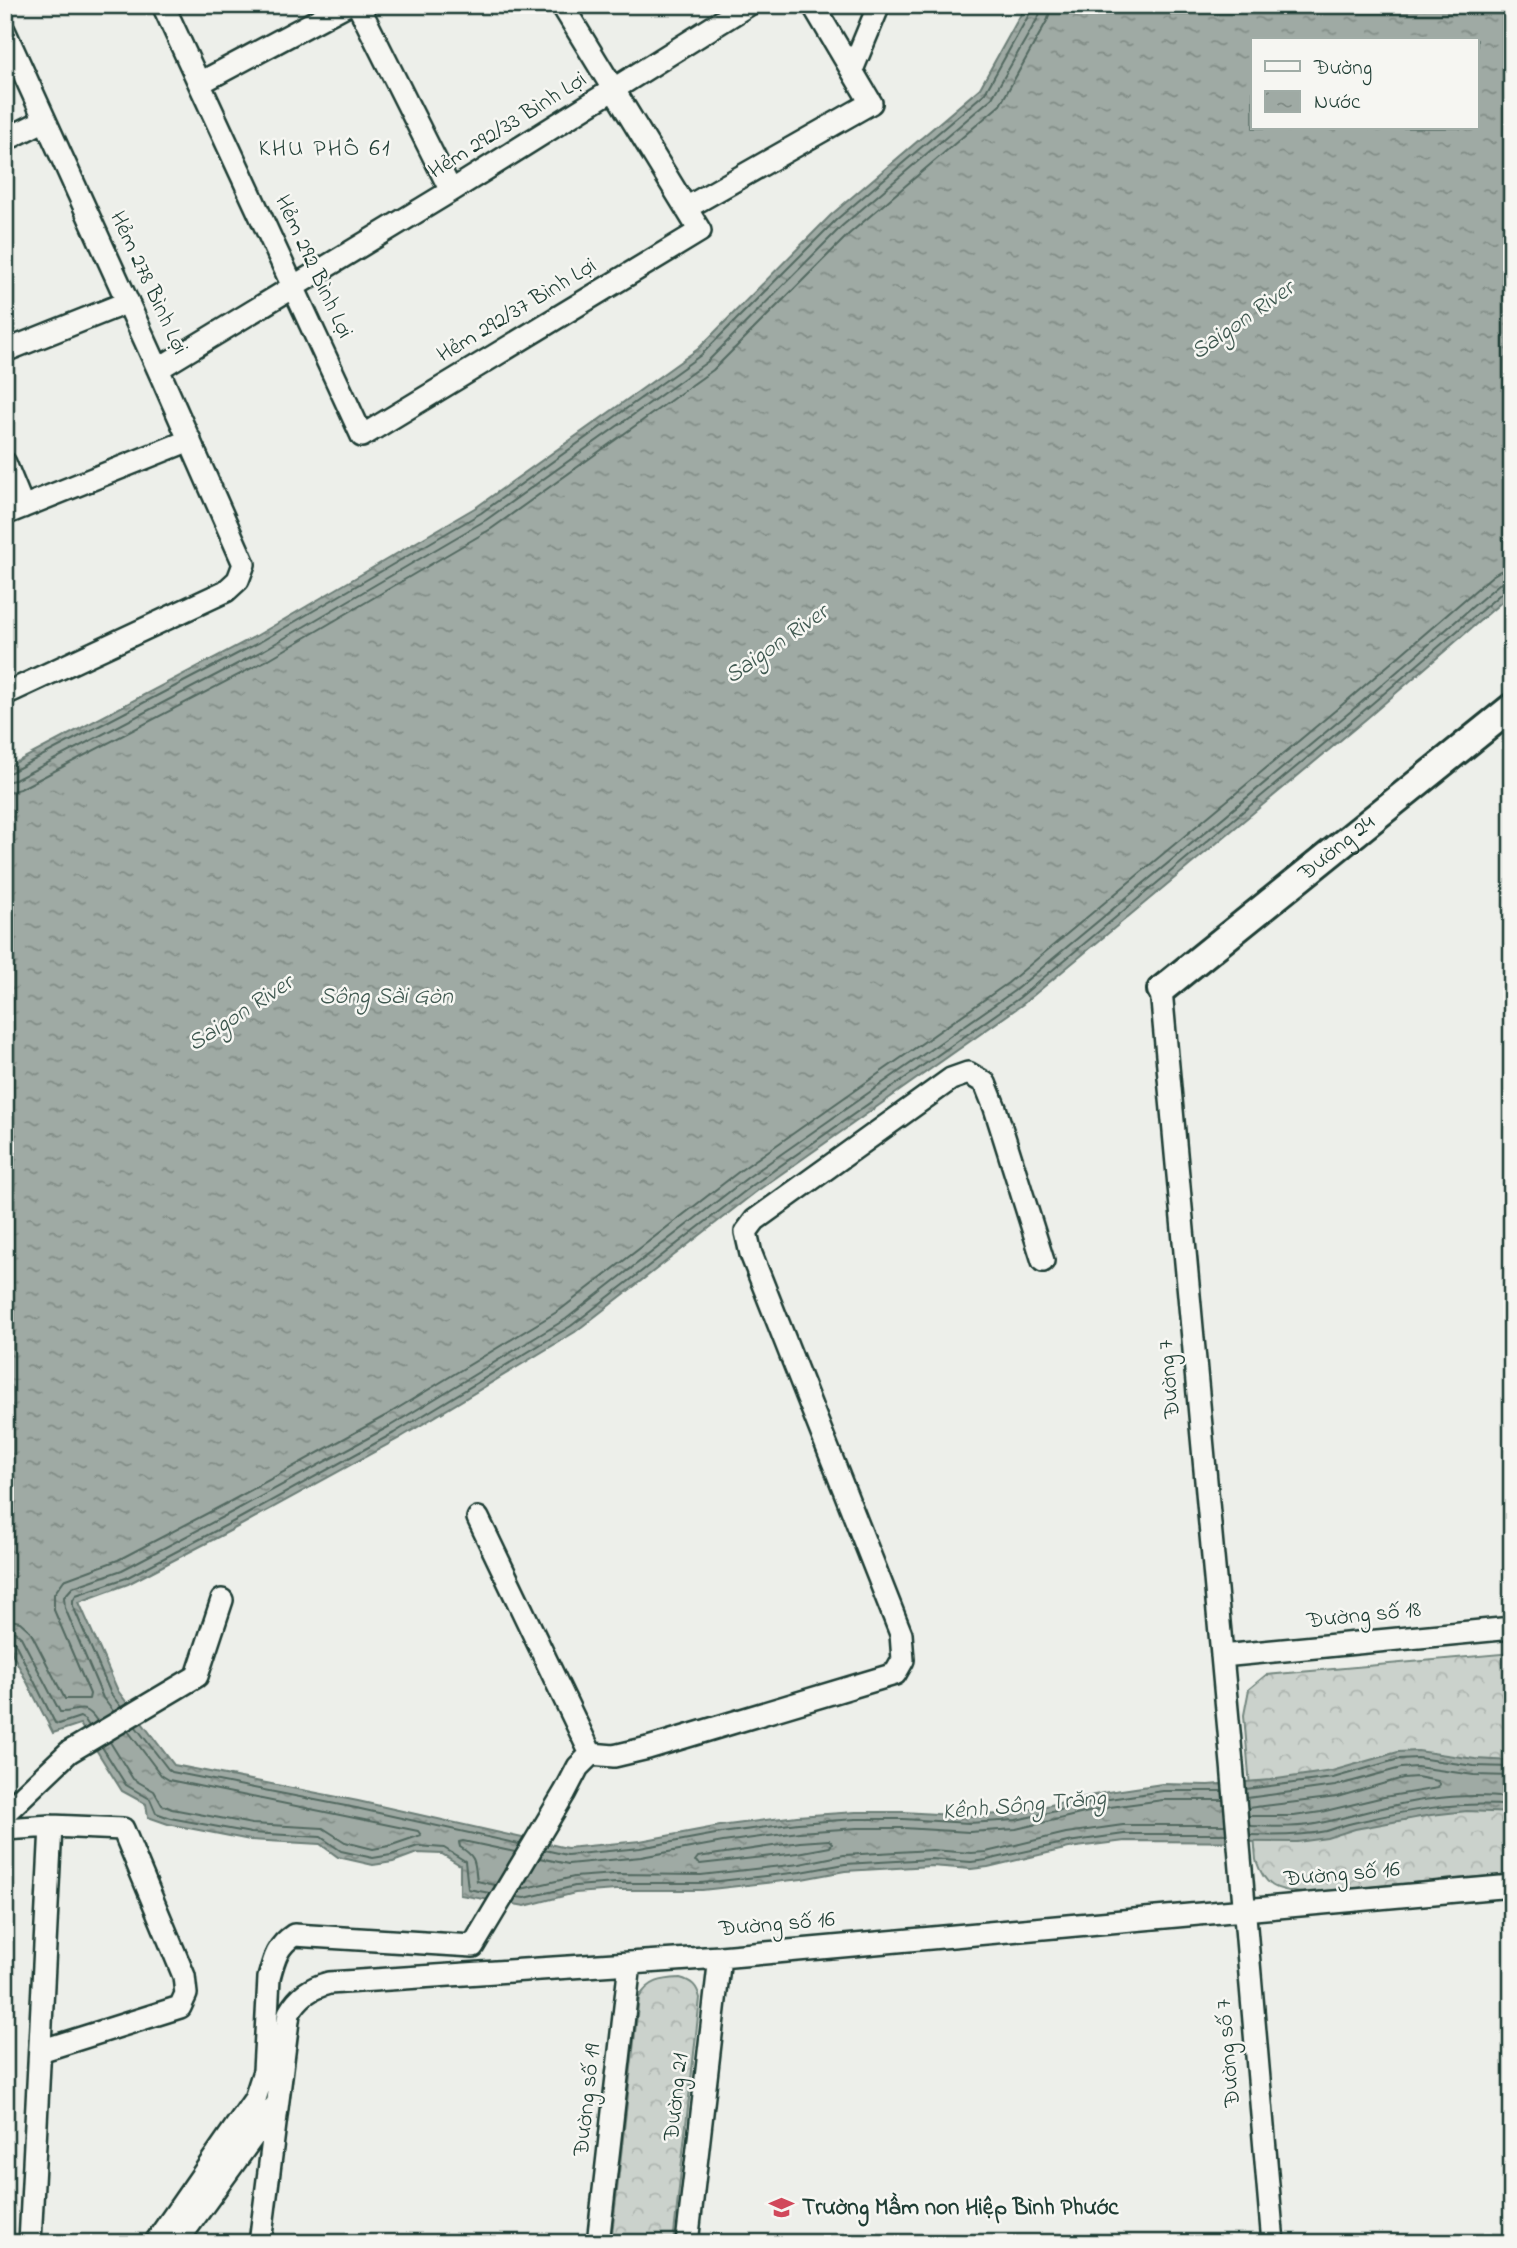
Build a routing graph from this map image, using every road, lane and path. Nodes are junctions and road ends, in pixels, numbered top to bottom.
1 (163, 5) edge
2 (346, 5) edge
3 (358, 5) edge
4 (562, 5) edge
5 (748, 5) edge
6 (813, 5) edge
7 (878, 5) edge
8 (5, 32) edge
9 (852, 70) junction
10 (200, 83) junction
11 (613, 91) junction
12 (45, 120) junction
13 (5, 140) edge
14 (451, 191) junction
15 (686, 208) junction
16 (293, 288) junction
17 (128, 302) junction
18 (5, 351) edge
19 (158, 369) junction
20 (362, 436) joint
21 (190, 440) junction
22 (5, 463) edge
23 (14, 511) edge
24 (5, 694) edge
25 (1512, 707) edge
26 (1161, 990) joint
27 (1043, 1261) dead end
28 (478, 1518) dead end
29 (222, 1600) dead end
30 (1512, 1628) edge
31 (1222, 1656) junction
32 (591, 1754) junction
33 (5, 1813) edge
34 (51, 1826) junction
35 (5, 1829) edge
36 (1240, 1858) joint
37 (1512, 1886) edge
38 (1244, 1910) junction
39 (720, 1957) junction
40 (630, 1963) junction
41 (40, 2051) junction
42 (277, 2104) junction
43 (30, 2243) edge
44 (155, 2243) edge
45 (176, 2243) edge
46 (260, 2243) edge
47 (598, 2243) edge
48 (687, 2243) edge
49 (1273, 2243) edge

1 - 10 street, Hẻm 292 Bình Lợi
2 - 10 street
3 - 14 street
4 - 11 street
5 - 11 street, Hẻm 292/33 Bình Lợi
6 - 9 street
7 - 9 street
8 - 12 street, Hẻm 278 Bình Lợi
9 - 15 street
10 - 16 street, Hẻm 292 Bình Lợi
11 - 14 street, Hẻm 292/33 Bình Lợi
11 - 15 street
12 - 13 street
12 - 17 street, Hẻm 278 Bình Lợi
14 - 16 street, Hẻm 292/33 Bình Lợi
15 - 20 street, Hẻm 292/37 Bình Lợi
16 - 19 street, Hẻm 292/33 Bình Lợi
16 - 20 street, Hẻm 292 Bình Lợi
17 - 18 street
17 - 19 street, Hẻm 278 Bình Lợi
19 - 21 street, Hẻm 278 Bình Lợi
21 - 23 street
21 - 24 street, Hẻm 278 Bình Lợi
22 - 23 street
25 - 26 street, Đường 24
26 - 31 street, Đường 7
27 - 32 street
28 - 32 street
29 - 33 street
30 - 31 street, Đường số 18
31 - 36 street, Đường 7
32 - 44 street
34 - 35 street
34 - 41 street
34 - 41 street
36 - 38 street, Đường số 7
37 - 38 street, Đường số 16
38 - 39 street, Đường số 16
38 - 49 street, Đường số 7
39 - 40 street, Đường số 16
39 - 48 street, Đường 21
40 - 42 street, Đường số 16
40 - 47 street, Đường số 19
41 - 43 street
42 - 45 street
42 - 46 street, Đường số 16

